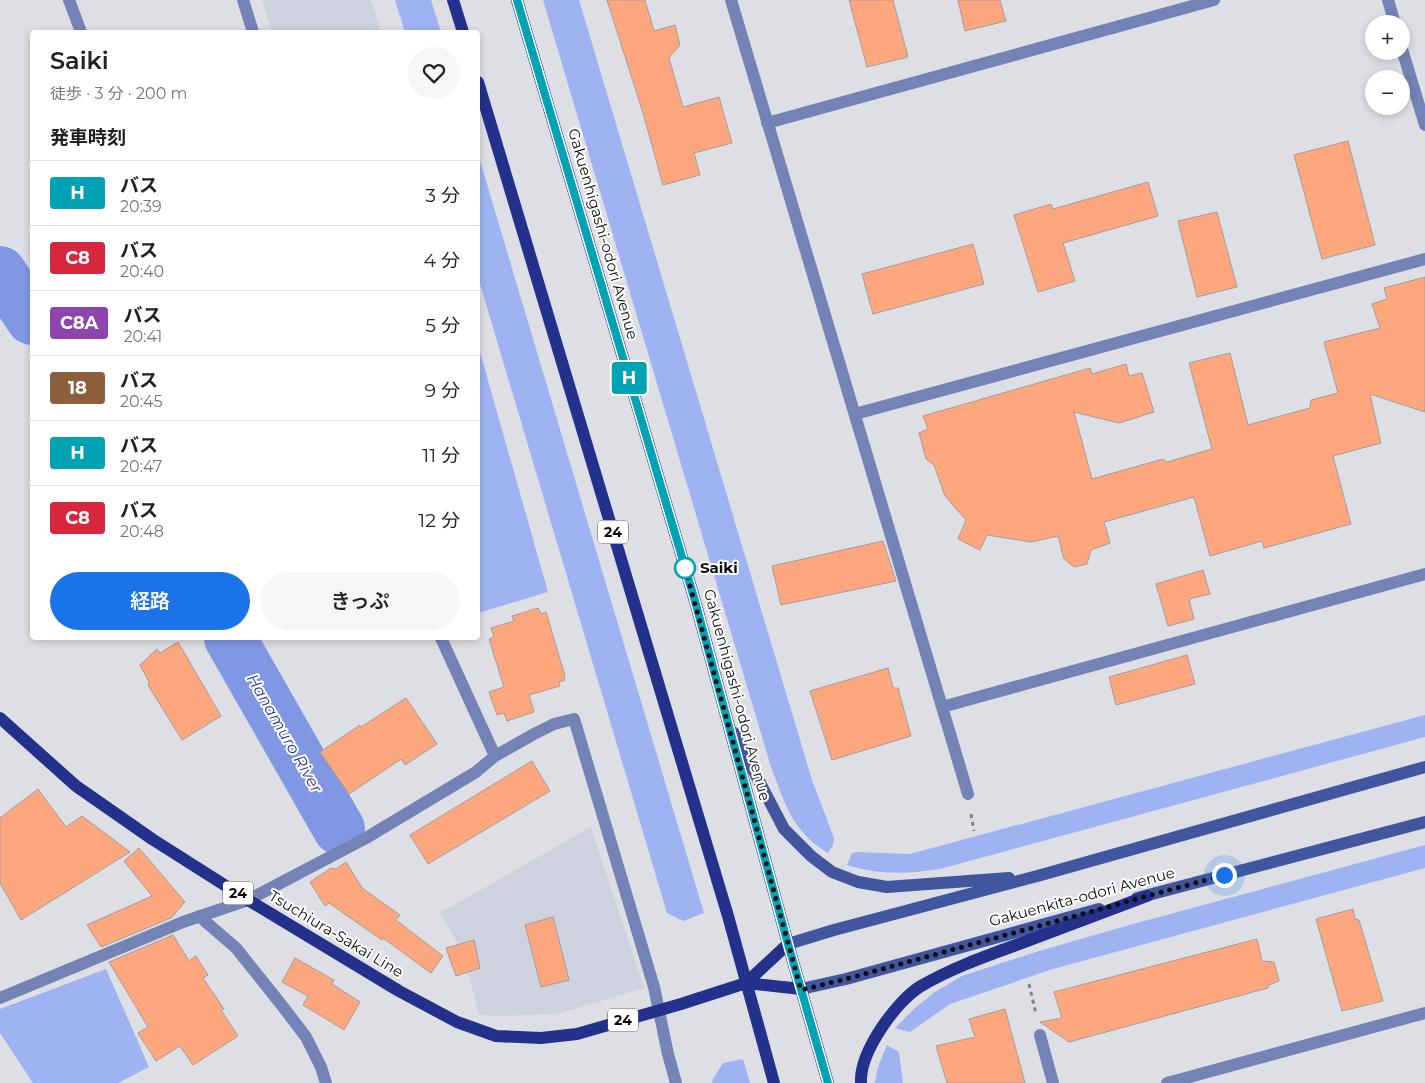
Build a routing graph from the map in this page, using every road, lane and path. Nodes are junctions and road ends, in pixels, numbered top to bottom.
1 (69, 0) edge
2 (243, 0) edge
3 (453, 0) edge
4 (517, 0) edge
5 (731, 0) edge
6 (1214, 0) edge
7 (1388, 0) edge
8 (1392, 15) edge
9 (80, 30) edge
10 (252, 30) edge
11 (462, 30) edge
12 (1405, 60) edge
13 (480, 89) edge
14 (767, 123) junction
15 (1425, 126) edge
16 (1425, 259) edge
17 (855, 414) junction
18 (1425, 574) edge
19 (442, 640) edge
20 (942, 707) junction
21 (0, 718) edge
22 (727, 720) junction
23 (495, 756) junction
24 (1425, 767) edge
25 (968, 794) dead end
26 (1425, 822) edge
27 (1041, 875) junction
28 (1147, 896) junction
29 (248, 900) junction
30 (199, 916) junction
31 (788, 944) junction
32 (746, 983) junction
33 (1029, 984) dead end
34 (801, 990) junction
35 (0, 998) edge
36 (659, 1010) junction
37 (1425, 1013) edge
38 (1040, 1034) joint
39 (326, 1083) edge
40 (676, 1083) edge
41 (774, 1083) edge
42 (828, 1083) edge
43 (861, 1083) edge
44 (1053, 1083) edge
45 (1167, 1083) edge

1 - 9 street
2 - 10 street
3 - 11 main road
4 - 22 main road, Gakuenhigashi-odori Avenue
5 - 14 street
6 - 14 street
7 - 8 street
12 - 15 street
13 - 32 main road, 24
14 - 17 street
16 - 17 street
17 - 20 street
18 - 20 street
19 - 23 street
20 - 25 street
21 - 29 main road, Tsuchiura-Sakai Line / 24
22 - 27 main road
22 - 31 main road, Gakuenhigashi-odori Avenue
23 - 29 street
23 - 36 street
24 - 27 main road
26 - 28 main road, Gakuenkita-odori Avenue
27 - 31 main road
28 - 34 main road, Gakuenkita-odori Avenue
28 - 43 main road
29 - 30 street
29 - 36 main road, Tsuchiura-Sakai Line / 24
30 - 35 street
30 - 39 street
31 - 32 main road, Tsuchiura-Sakai Line / 24
31 - 34 main road, Gakuenhigashi-odori Avenue
32 - 34 main road, Gakuenkita-odori Avenue
32 - 36 main road, Tsuchiura-Sakai Line / 24
32 - 41 main road, 24
33 - 38 path
34 - 42 main road, Gakuenhigashi-odori Avenue
36 - 40 street
37 - 45 street
38 - 44 street

